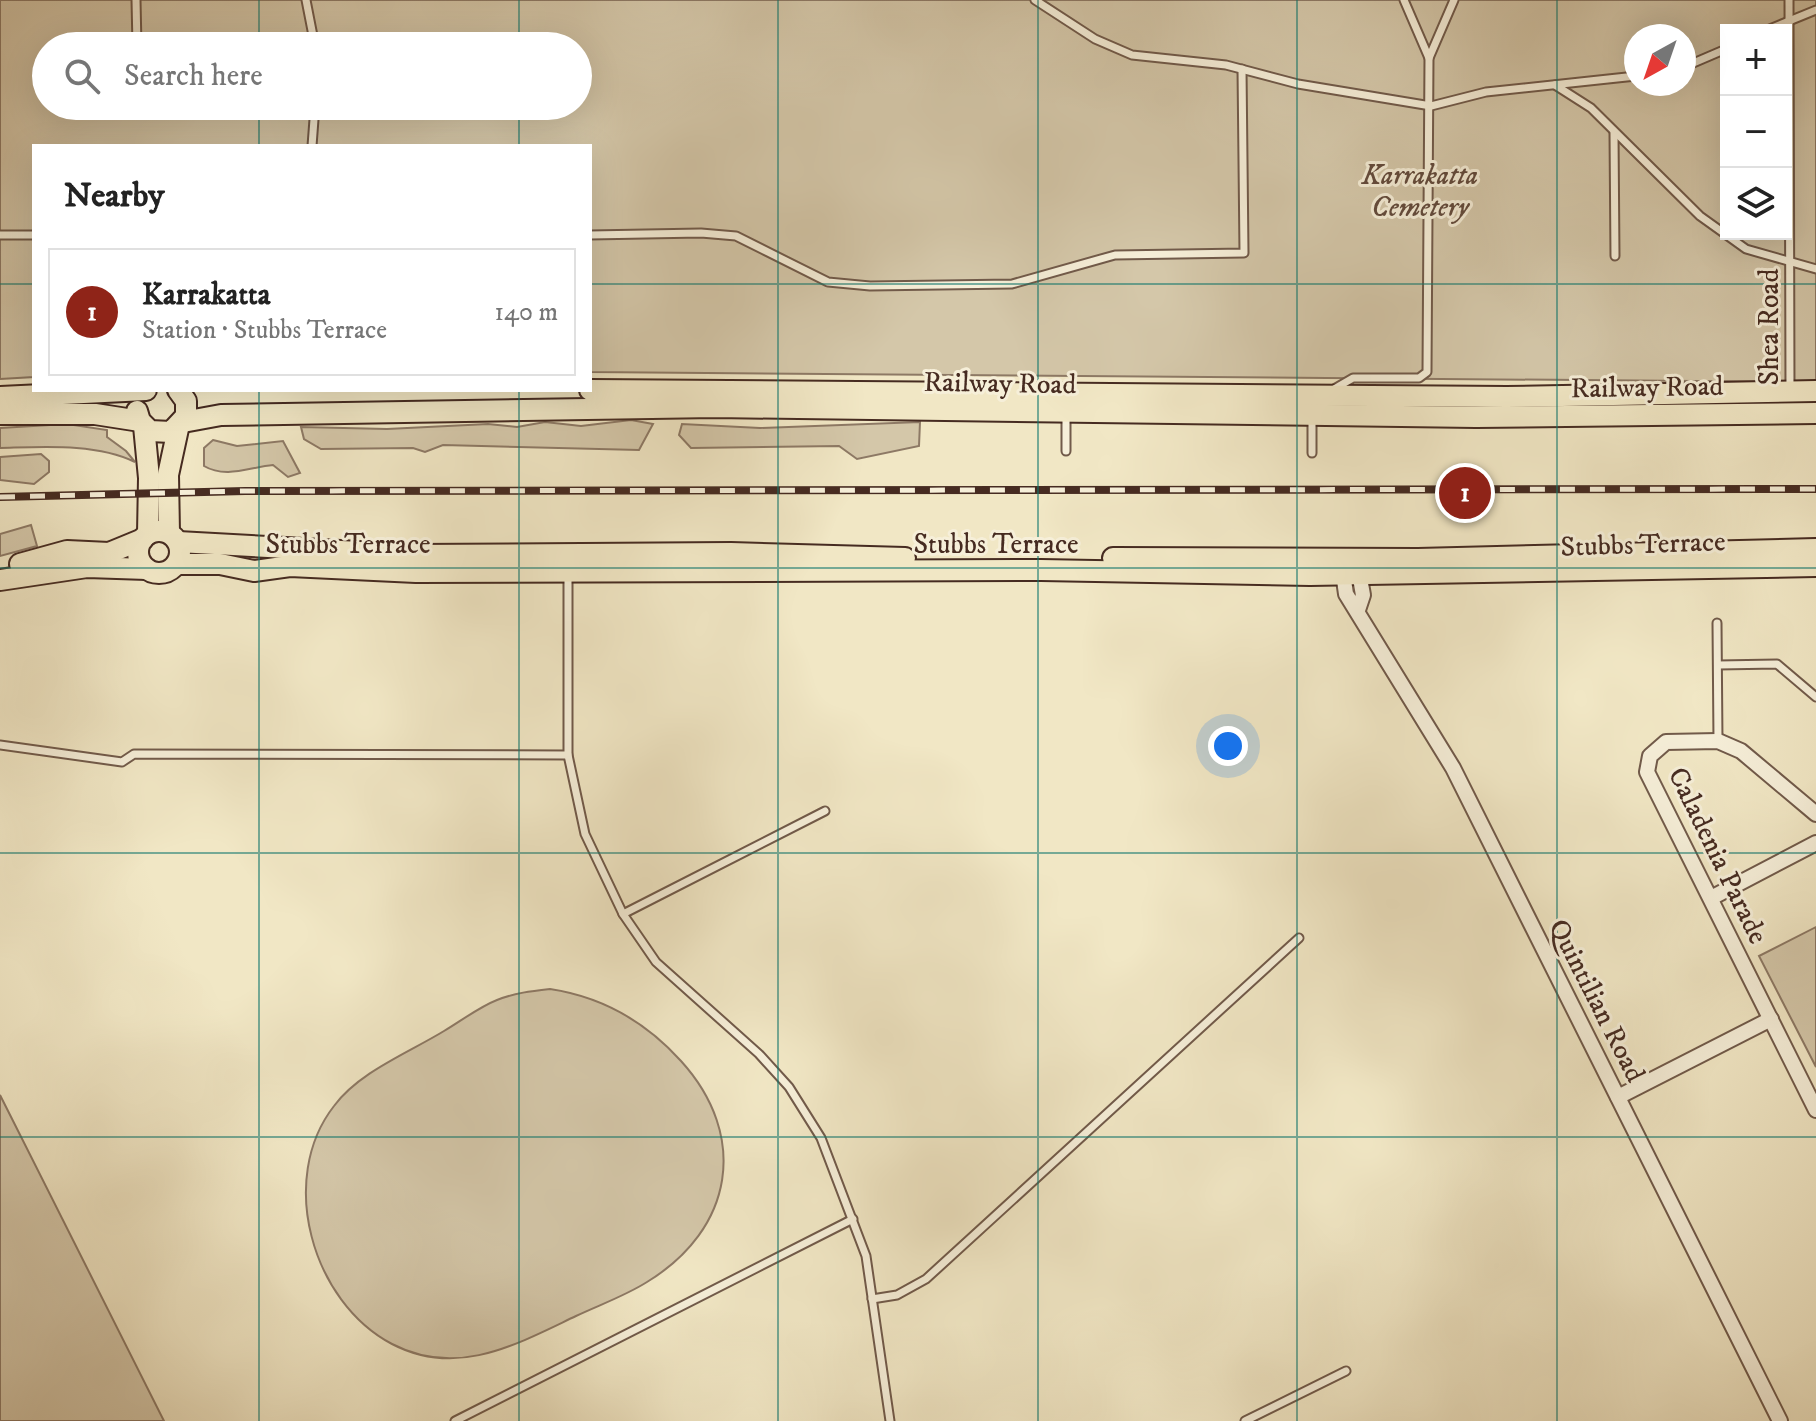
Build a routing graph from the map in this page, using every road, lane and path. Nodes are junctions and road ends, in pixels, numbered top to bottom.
1 (136, 0) edge
2 (306, 0) edge
3 (1035, 0) edge
4 (1404, 0) edge
5 (1454, 0) edge
6 (1789, 0) edge
7 (1816, 10) edge
8 (1789, 19) junction
9 (1779, 24) edge
10 (137, 32) edge
11 (312, 32) edge
12 (1720, 52) edge
13 (1429, 58) junction
14 (1696, 62) edge
15 (1242, 69) junction
16 (1624, 77) edge
17 (1555, 85) junction
18 (1431, 106) junction
19 (314, 120) edge
20 (1614, 133) junction
21 (312, 144) edge
22 (0, 235) edge
23 (32, 235) edge
24 (592, 235) edge
25 (1615, 256) dead end
26 (1790, 264) junction
27 (1816, 269) edge
28 (592, 390) edge
29 (1790, 391) junction
30 (1816, 391) edge
31 (104, 392) edge
32 (145, 392) edge
33 (179, 392) edge
34 (0, 397) edge
35 (1066, 402) junction
36 (1317, 405) junction
37 (1791, 413) junction
38 (1816, 413) edge
39 (0, 414) edge
40 (142, 424) junction
41 (180, 426) junction
42 (1066, 451) dead end
43 (1312, 453) dead end
44 (159, 537) junction
45 (1816, 549) edge
46 (177, 564) junction
47 (1350, 566) junction
48 (1816, 566) edge
49 (0, 568) edge
50 (147, 569) junction
51 (568, 573) junction
52 (0, 580) edge
53 (1717, 623) dead end
54 (1718, 665) junction
55 (1816, 697) edge
56 (1718, 741) junction
57 (0, 745) edge
58 (568, 755) junction
59 (825, 811) dead end
60 (1816, 814) edge
61 (1816, 843) edge
62 (1711, 898) junction
63 (623, 914) junction
64 (1299, 938) dead end
65 (1771, 1019) junction
66 (1618, 1097) junction
67 (1816, 1110) edge
68 (853, 1219) junction
69 (872, 1299) junction
70 (1346, 1371) dead end
71 (455, 1421) edge
72 (890, 1421) edge
73 (1245, 1421) edge
74 (1780, 1421) edge

1 - 10 lane
2 - 11 lane
3 - 15 lane
4 - 13 lane
5 - 13 lane
6 - 8 lane, Shea Road
7 - 8 lane
8 - 9 lane
8 - 26 lane, Shea Road
12 - 14 lane
13 - 18 lane
15 - 18 lane
15 - 24 lane
16 - 17 lane
17 - 18 lane
17 - 20 lane
18 - 36 lane
19 - 21 lane
20 - 25 lane
20 - 26 lane
22 - 23 lane
26 - 27 lane
26 - 29 lane, Shea Road
28 - 35 main road, Railway Road
29 - 30 main road, Railway Road
29 - 36 main road, Railway Road
29 - 37 lane, Shea Road
31 - 34 main road
32 - 40 main road
33 - 41 main road
35 - 36 main road, Railway Road
35 - 41 main road, Railway Road
35 - 42 lane
36 - 37 main road, Railway Road
36 - 43 lane
37 - 38 main road, Railway Road
39 - 40 main road
40 - 41 main road, Railway Road
40 - 44 main road
41 - 44 main road
44 - 46 main road
44 - 47 main road, Stubbs Terrace
44 - 49 main road, Stubbs Terrace
44 - 50 main road
45 - 47 main road, Stubbs Terrace
46 - 50 main road, Stubbs Terrace
46 - 51 main road, Stubbs Terrace
47 - 48 main road, Stubbs Terrace
47 - 51 main road, Stubbs Terrace
47 - 66 street, Quintilian Road
50 - 52 main road
51 - 58 lane
53 - 54 lane
54 - 55 lane
54 - 56 lane
56 - 60 street, Caladenia Parade
56 - 62 street, Caladenia Parade
57 - 58 lane
58 - 63 lane
59 - 63 lane
61 - 62 street
62 - 65 street, Caladenia Parade
63 - 68 lane
64 - 69 lane
65 - 66 street
65 - 67 street, Caladenia Parade
66 - 74 street, Quintilian Road
68 - 69 lane
68 - 71 lane
69 - 72 lane
70 - 73 lane

